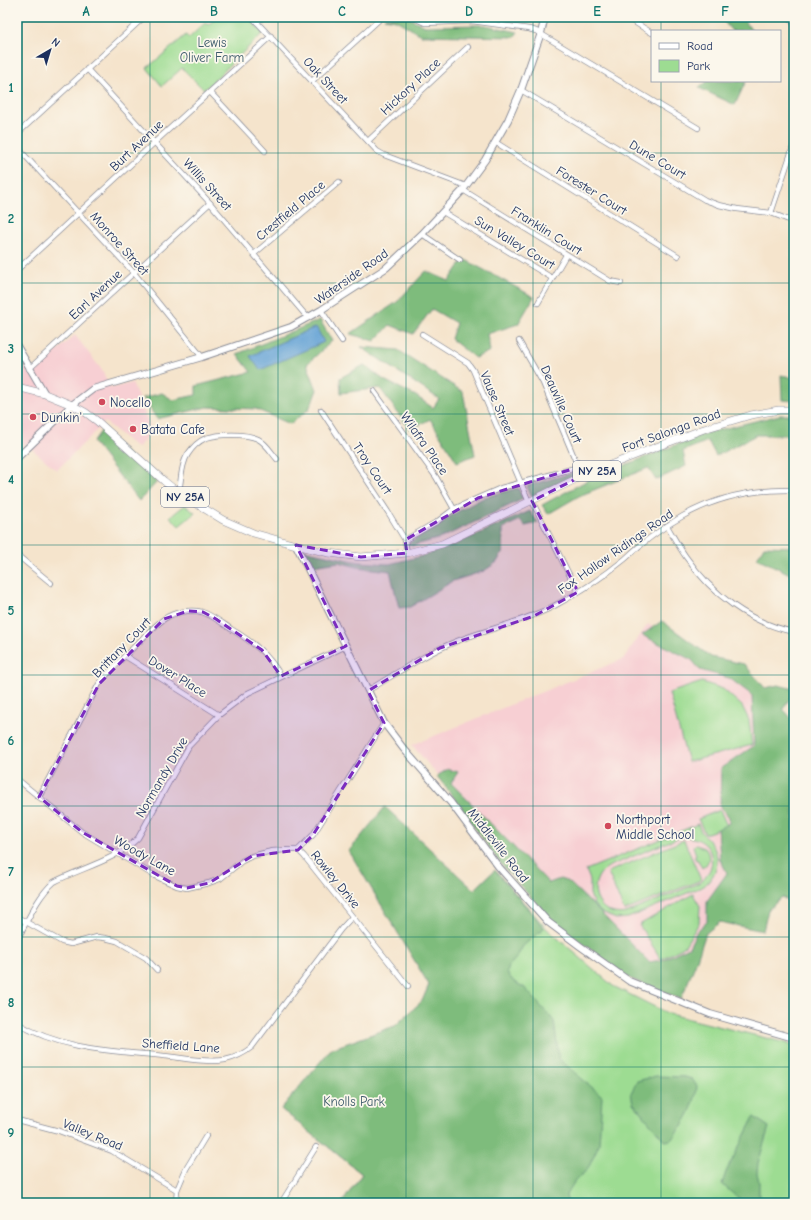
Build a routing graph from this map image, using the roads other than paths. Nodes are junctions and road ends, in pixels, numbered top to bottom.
1 (23, 17) edge
2 (144, 17) edge
3 (252, 17) edge
4 (263, 17) edge
5 (382, 17) edge
6 (412, 17) edge
7 (545, 17) edge
8 (626, 17) edge
9 (789, 17) edge
10 (257, 22) junction
11 (17, 23) edge
12 (794, 24) edge
13 (651, 32) edge
14 (541, 33) junction
15 (271, 36) junction
16 (468, 48) dead end
17 (87, 69) junction
18 (312, 81) junction
19 (521, 90) junction
20 (210, 92) junction
21 (698, 128) dead end
22 (17, 134) edge
23 (368, 141) junction
24 (155, 142) junction
25 (495, 142) junction
26 (794, 144) edge
27 (17, 147) edge
28 (265, 151) dead end
29 (384, 155) joint
30 (339, 182) dead end
31 (464, 188) junction
32 (210, 203) junction
33 (443, 212) junction
34 (78, 213) junction
35 (772, 213) junction
36 (794, 222) edge
37 (422, 234) junction
38 (254, 254) junction
39 (566, 255) junction
40 (678, 256) dead end
41 (460, 260) dead end
42 (17, 270) edge
43 (134, 273) junction
44 (552, 278) junction
45 (621, 283) dead end
46 (538, 303) dead end
47 (321, 310) junction
48 (308, 318) junction
49 (422, 334) dead end
50 (520, 341) dead end
51 (342, 342) dead end
52 (17, 346) edge
53 (202, 357) junction
54 (29, 369) junction
55 (17, 386) edge
56 (374, 391) dead end
57 (44, 394) junction
58 (72, 405) junction
59 (321, 410) dead end
60 (794, 410) edge
61 (17, 458) edge
62 (277, 459) dead end
63 (579, 467) junction
64 (582, 476) junction
65 (520, 483) junction
66 (794, 490) edge
67 (179, 493) junction
68 (530, 501) junction
69 (454, 509) junction
70 (667, 526) junction
71 (405, 540) junction
72 (296, 545) junction
73 (407, 553) junction
74 (17, 555) edge
75 (51, 583) dead end
76 (578, 592) junction
77 (794, 632) edge
78 (346, 646) junction
79 (125, 656) junction
80 (281, 676) junction
81 (367, 689) junction
82 (219, 715) junction
83 (384, 723) junction
84 (17, 779) edge
85 (39, 797) junction
86 (298, 850) junction
87 (118, 854) junction
88 (17, 917) edge
89 (352, 917) junction
90 (27, 923) junction
91 (17, 940) edge
92 (157, 970) dead end
93 (408, 986) dead end
94 (17, 1023) edge
95 (794, 1038) edge
96 (17, 1120) edge
97 (206, 1136) dead end
98 (316, 1147) dead end
99 (177, 1190) junction
100 (176, 1203) edge
101 (281, 1203) edge

1 - 11 street
2 - 17 street
3 - 10 street, Oak Street
4 - 10 street
5 - 18 street
6 - 14 street
7 - 14 main road, Waterside Road
8 - 13 street
9 - 12 street
10 - 15 street, Oak Street
14 - 19 main road, Waterside Road
14 - 21 street
15 - 18 street, Oak Street
15 - 20 street, Burt Avenue
16 - 23 street, Hickory Place
17 - 22 street
17 - 24 street, Willis Street
18 - 23 street, Oak Street
19 - 25 main road, Waterside Road
19 - 35 street, Dune Court
20 - 24 street, Burt Avenue
20 - 28 street
23 - 29 street, Oak Street
24 - 32 street, Willis Street
24 - 34 street, Burt Avenue
25 - 31 main road, Waterside Road
25 - 40 street, Forester Court
26 - 35 street
27 - 34 street, Monroe Street
29 - 31 street, Franklin Court
30 - 38 street, Crestfield Place
31 - 33 main road, Waterside Road
31 - 39 street, Franklin Court
32 - 38 street, Willis Street
32 - 43 street, Earl Avenue
33 - 37 main road, Waterside Road
33 - 44 street, Sun Valley Court
34 - 42 street, Burt Avenue
34 - 43 street, Monroe Street
35 - 36 street, Dune Court
37 - 41 street
37 - 47 main road, Waterside Road
38 - 48 street, Willis Street
39 - 44 street, Sun Valley Court
39 - 45 street, Franklin Court
43 - 53 street, Monroe Street
43 - 54 street, Earl Avenue
44 - 46 street
47 - 48 main road, Waterside Road
47 - 51 street
48 - 53 main road, Waterside Road
49 - 65 street, Vause Street
50 - 63 street, Deauville Court
52 - 54 main road
53 - 58 main road, Waterside Road
54 - 57 main road
55 - 57 main road, Fort Salonga Road / NY 25A
56 - 69 street, Wilafra Place
57 - 58 main road, Fort Salonga Road / NY 25A
58 - 61 main road, Waterside Road
58 - 67 main road, Fort Salonga Road / NY 25A
59 - 71 street, Troy Court
60 - 64 main road, Fort Salonga Road / NY 25A
62 - 67 street
63 - 64 street, Deauville Court
63 - 65 street
64 - 68 main road, Fort Salonga Road / NY 25A
65 - 68 street, Vause Street
65 - 69 street
66 - 70 street, Fox Hollow Ridings Road
67 - 72 main road, Fort Salonga Road / NY 25A
68 - 73 main road, Fort Salonga Road / NY 25A
68 - 76 street, Vause Street
69 - 71 street
70 - 76 street, Fox Hollow Ridings Road
70 - 77 street
71 - 73 street
72 - 73 main road, Fort Salonga Road / NY 25A
72 - 78 main road, Middleville Road
74 - 75 street
76 - 81 street, Fox Hollow Ridings Road
78 - 80 street, Normandy Drive
78 - 81 main road, Middleville Road
79 - 80 street, Brittany Court
79 - 82 street, Dover Place
79 - 85 street, Brittany Court
80 - 82 street, Normandy Drive
81 - 83 main road, Middleville Road
82 - 87 street, Normandy Drive
83 - 86 street, Rowley Drive
83 - 95 main road, Middleville Road
84 - 85 street, Woody Lane
85 - 87 street, Woody Lane
86 - 87 street, Woody Lane
86 - 89 street, Rowley Drive
87 - 90 street, Normandy Drive
88 - 90 street
89 - 93 street, Rowley Drive
89 - 94 street, Sheffield Lane
90 - 91 street, Normandy Drive
90 - 92 street
96 - 99 street, Valley Road
97 - 99 street
98 - 101 street
99 - 100 street

